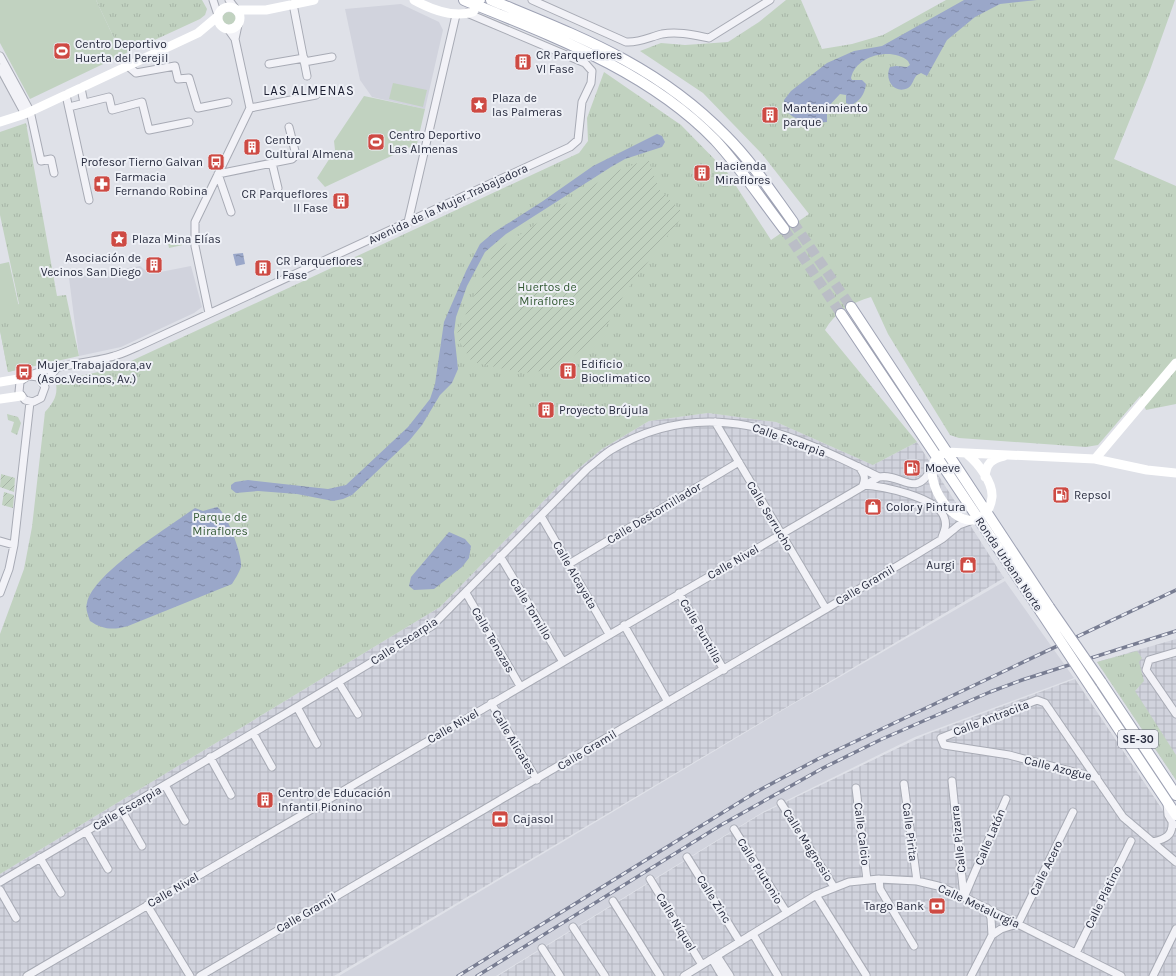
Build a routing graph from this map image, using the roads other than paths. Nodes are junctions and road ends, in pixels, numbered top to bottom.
1 (213, 0) edge
2 (229, 0) edge
3 (314, 0) edge
4 (414, 0) edge
5 (464, 0) edge
6 (491, 0) edge
7 (532, 0) edge
8 (770, 0) edge
9 (479, 3) edge
10 (293, 4) junction
11 (236, 9) junction
12 (266, 10) junction
13 (467, 13) junction
14 (456, 15) junction
15 (217, 16) junction
16 (239, 23) junction
17 (225, 28) junction
18 (201, 31) junction
19 (236, 39) junction
20 (0, 56) edge
21 (332, 57) dead end
22 (144, 58) junction
23 (304, 60) junction
24 (269, 64) dead end
25 (128, 66) junction
26 (0, 68) edge
27 (147, 71) junction
28 (307, 76) dead end
29 (81, 88) junction
30 (66, 95) junction
31 (316, 95) dead end
32 (228, 102) dead end
33 (84, 103) junction
34 (69, 106) junction
35 (250, 108) junction
36 (27, 113) junction
37 (0, 122) edge
38 (189, 122) dead end
39 (289, 127) dead end
40 (272, 163) junction
41 (54, 173) dead end
42 (218, 174) junction
43 (278, 188) dead end
44 (89, 200) dead end
45 (231, 212) dead end
46 (408, 222) junction
47 (794, 222) tunnel mouth
48 (784, 229) tunnel mouth
49 (851, 307) tunnel mouth
50 (209, 313) junction
51 (841, 314) tunnel mouth
52 (1176, 363) edge
53 (56, 369) junction
54 (27, 377) junction
55 (0, 382) edge
56 (44, 384) junction
57 (21, 396) junction
58 (0, 399) edge
59 (30, 402) junction
60 (716, 422) junction
61 (946, 452) junction
62 (967, 454) junction
63 (1011, 454) junction
64 (936, 458) junction
65 (1095, 459) junction
66 (739, 462) junction
67 (858, 466) junction
68 (932, 468) junction
69 (1176, 473) edge
70 (879, 477) junction
71 (986, 477) junction
72 (863, 486) junction
73 (987, 512) junction
74 (541, 516) junction
75 (974, 520) junction
76 (781, 534) junction
77 (942, 539) junction
78 (0, 541) edge
79 (14, 544) junction
80 (500, 556) junction
81 (569, 564) junction
82 (0, 593) edge
83 (466, 593) junction
84 (679, 593) junction
85 (826, 609) junction
86 (1045, 609) junction
87 (624, 625) junction
88 (609, 634) junction
89 (1176, 652) edge
90 (563, 662) junction
91 (724, 670) junction
92 (338, 683) junction
93 (520, 686) junction
94 (668, 702) junction
95 (491, 703) junction
96 (297, 707) junction
97 (1175, 712) edge
98 (358, 714) dead end
99 (253, 733) junction
100 (941, 738) joint
101 (317, 744) dead end
102 (210, 757) junction
103 (272, 767) dead end
104 (1097, 778) junction
105 (537, 780) junction
106 (952, 782) dead end
107 (904, 784) dead end
108 (165, 785) junction
109 (856, 788) dead end
110 (231, 795) dead end
111 (1176, 795) edge
112 (1006, 799) dead end
113 (781, 803) dead end
114 (122, 811) junction
115 (1074, 812) dead end
116 (185, 821) dead end
117 (1175, 821) edge
118 (734, 829) dead end
119 (86, 831) junction
120 (1131, 841) dead end
121 (1152, 842) junction
122 (142, 846) dead end
123 (687, 857) dead end
124 (40, 858) junction
125 (1174, 860) edge
126 (108, 870) dead end
127 (650, 879) dead end
128 (879, 879) junction
129 (867, 880) junction
130 (916, 881) junction
131 (0, 882) edge
132 (834, 887) junction
133 (0, 890) edge
134 (61, 893) dead end
135 (816, 895) junction
136 (964, 897) junction
137 (613, 901) dead end
138 (147, 905) junction
139 (987, 908) junction
140 (787, 913) junction
141 (16, 918) dead end
142 (1007, 919) junction
143 (1018, 924) junction
144 (573, 927) dead end
145 (1001, 929) junction
146 (1176, 929) edge
147 (753, 934) junction
148 (992, 935) junction
149 (740, 942) junction
150 (914, 946) dead end
151 (542, 948) dead end
152 (1076, 953) junction
153 (715, 957) junction
154 (702, 965) junction
155 (27, 976) edge
156 (190, 976) edge
157 (200, 976) edge
158 (560, 976) edge
159 (604, 976) edge
160 (660, 976) edge
161 (684, 976) edge
162 (722, 976) edge
163 (730, 976) edge
164 (778, 976) edge
165 (866, 976) edge
166 (971, 976) edge
167 (1121, 976) edge
168 (1153, 976) edge

1 - 15 street
2 - 11 street
3 - 10 street
4 - 14 street
5 - 9 main road
6 - 47 main road
7 - 8 street
9 - 13 street
9 - 48 main road
10 - 12 street
10 - 23 street
11 - 12 street
11 - 15 street
11 - 16 street
12 - 16 street
13 - 14 street
13 - 46 street, Avenida de la Mujer Trabajadora
14 - 46 street
15 - 17 street
15 - 18 street
16 - 17 street
16 - 19 street
17 - 18 street
17 - 19 street
18 - 22 street
19 - 35 street
20 - 36 street
21 - 23 street
22 - 25 street
22 - 27 street
23 - 24 street
23 - 28 street
25 - 27 street
25 - 29 street
26 - 36 street
27 - 32 street
29 - 30 street
29 - 33 street
30 - 34 street
30 - 36 street
31 - 35 street
33 - 34 street
33 - 38 street
34 - 44 street
35 - 42 street
36 - 37 street
36 - 41 street
39 - 40 street
40 - 42 street
40 - 43 street
42 - 45 street
42 - 50 street
46 - 50 street, Avenida de la Mujer Trabajadora
49 - 61 main road, Ronda Urbana Norte
50 - 53 street, Avenida de la Mujer Trabajadora
51 - 64 main road, Ronda Urbana Norte
52 - 65 street
53 - 54 street, Avenida de la Mujer Trabajadora
53 - 56 street
54 - 55 street, Avenida de la Mujer Trabajadora
54 - 56 street
54 - 57 street
56 - 59 street
57 - 58 street
57 - 59 street
59 - 79 street
60 - 66 street, Calle Serrucho
60 - 67 street, Calle Escarpia
60 - 74 street, Calle Escarpia
61 - 62 street
61 - 64 street
61 - 73 main road, Ronda Urbana Norte
62 - 63 street
62 - 71 street
63 - 65 street
63 - 71 street
64 - 68 street
64 - 75 main road, Ronda Urbana Norte
65 - 69 street
66 - 76 street, Calle Serrucho
66 - 81 street, Calle Destornillador
67 - 70 street, Calle Escarpia
67 - 72 street
68 - 70 street, Calle Escarpia
68 - 75 street
70 - 72 street, Calle Nivel
71 - 73 street
72 - 76 street, Calle Nivel
72 - 77 street
73 - 75 street
73 - 86 main road, Ronda Urbana Norte
74 - 80 street, Calle Escarpia
74 - 81 street, Calle Alcayata
75 - 77 street, Calle Gramil
75 - 86 main road, Ronda Urbana Norte
76 - 84 street, Calle Nivel
76 - 85 street, Calle Serrucho
77 - 85 street, Calle Gramil
78 - 79 street
79 - 82 street
80 - 83 street, Calle Escarpia
80 - 90 street, Calle Tornillo
81 - 88 street, Calle Alcayata
83 - 92 street, Calle Escarpia
83 - 93 street, Calle Tenazas
84 - 87 street, Calle Nivel
84 - 91 street, Calle Puntilla
85 - 91 street, Calle Gramil
86 - 111 main road, Ronda Urbana Norte / SE-30, bridge
86 - 117 main road, Ronda Urbana Norte / SE-30, bridge
87 - 88 street, Calle Nivel
87 - 94 street
88 - 90 street, Calle Nivel
89 - 97 street
90 - 93 street, Calle Nivel
91 - 94 street, Calle Gramil
92 - 96 street, Calle Escarpia
92 - 98 street
93 - 95 street, Calle Nivel
94 - 105 street, Calle Gramil
95 - 105 street, Calle Alicates
95 - 138 street, Calle Nivel
96 - 99 street, Calle Escarpia
96 - 101 street
99 - 102 street, Calle Escarpia
99 - 103 street
100 - 104 street, Calle Azogue
100 - 104 street, Calle Antracita
102 - 108 street, Calle Escarpia
102 - 110 street
104 - 121 street, Calle Azogue
105 - 157 street, Calle Gramil
106 - 136 street, Calle Pizarra
107 - 130 street, Calle Pirita
108 - 114 street, Calle Escarpia
108 - 116 street
109 - 129 street, Calle Calcio
112 - 136 street, Calle Latón
113 - 132 street, Calle Magnesio
114 - 119 street, Calle Escarpia
114 - 122 street
115 - 143 street, Calle Acero
117 - 121 street
118 - 140 street, Calle Plutonio
119 - 124 street, Calle Escarpia
119 - 126 street
120 - 152 street, Calle Platino
121 - 125 street, Calle Azogue
123 - 149 street, Calle Zinc
124 - 131 street, Calle Escarpia
124 - 134 street
127 - 154 street, Calle Níquel
128 - 129 street, Calle Metalurgia
128 - 130 street, Calle Metalurgia
128 - 150 street
129 - 132 street, Calle Metalurgia
130 - 136 street, Calle Metalurgia
132 - 135 street, Calle Metalurgia
133 - 141 street
135 - 140 street, Calle Metalurgia
135 - 165 street
136 - 139 street, Calle Metalurgia
137 - 160 street
138 - 155 street, Calle Nivel
138 - 156 street
139 - 142 street, Calle Metalurgia
139 - 148 street
140 - 147 street, Calle Metalurgia
142 - 143 street, Calle Metalurgia
142 - 145 street
143 - 145 street
143 - 152 street, Calle Metalurgia
144 - 159 street
145 - 148 street
146 - 168 street
147 - 149 street, Calle Metalurgia
147 - 164 street
148 - 166 street
149 - 153 street, Calle Metalurgia
151 - 158 street
152 - 167 street, Calle Metalurgia
153 - 154 street, Calle Metalurgia
153 - 162 street
153 - 163 street
154 - 161 street, Calle Metalurgia

